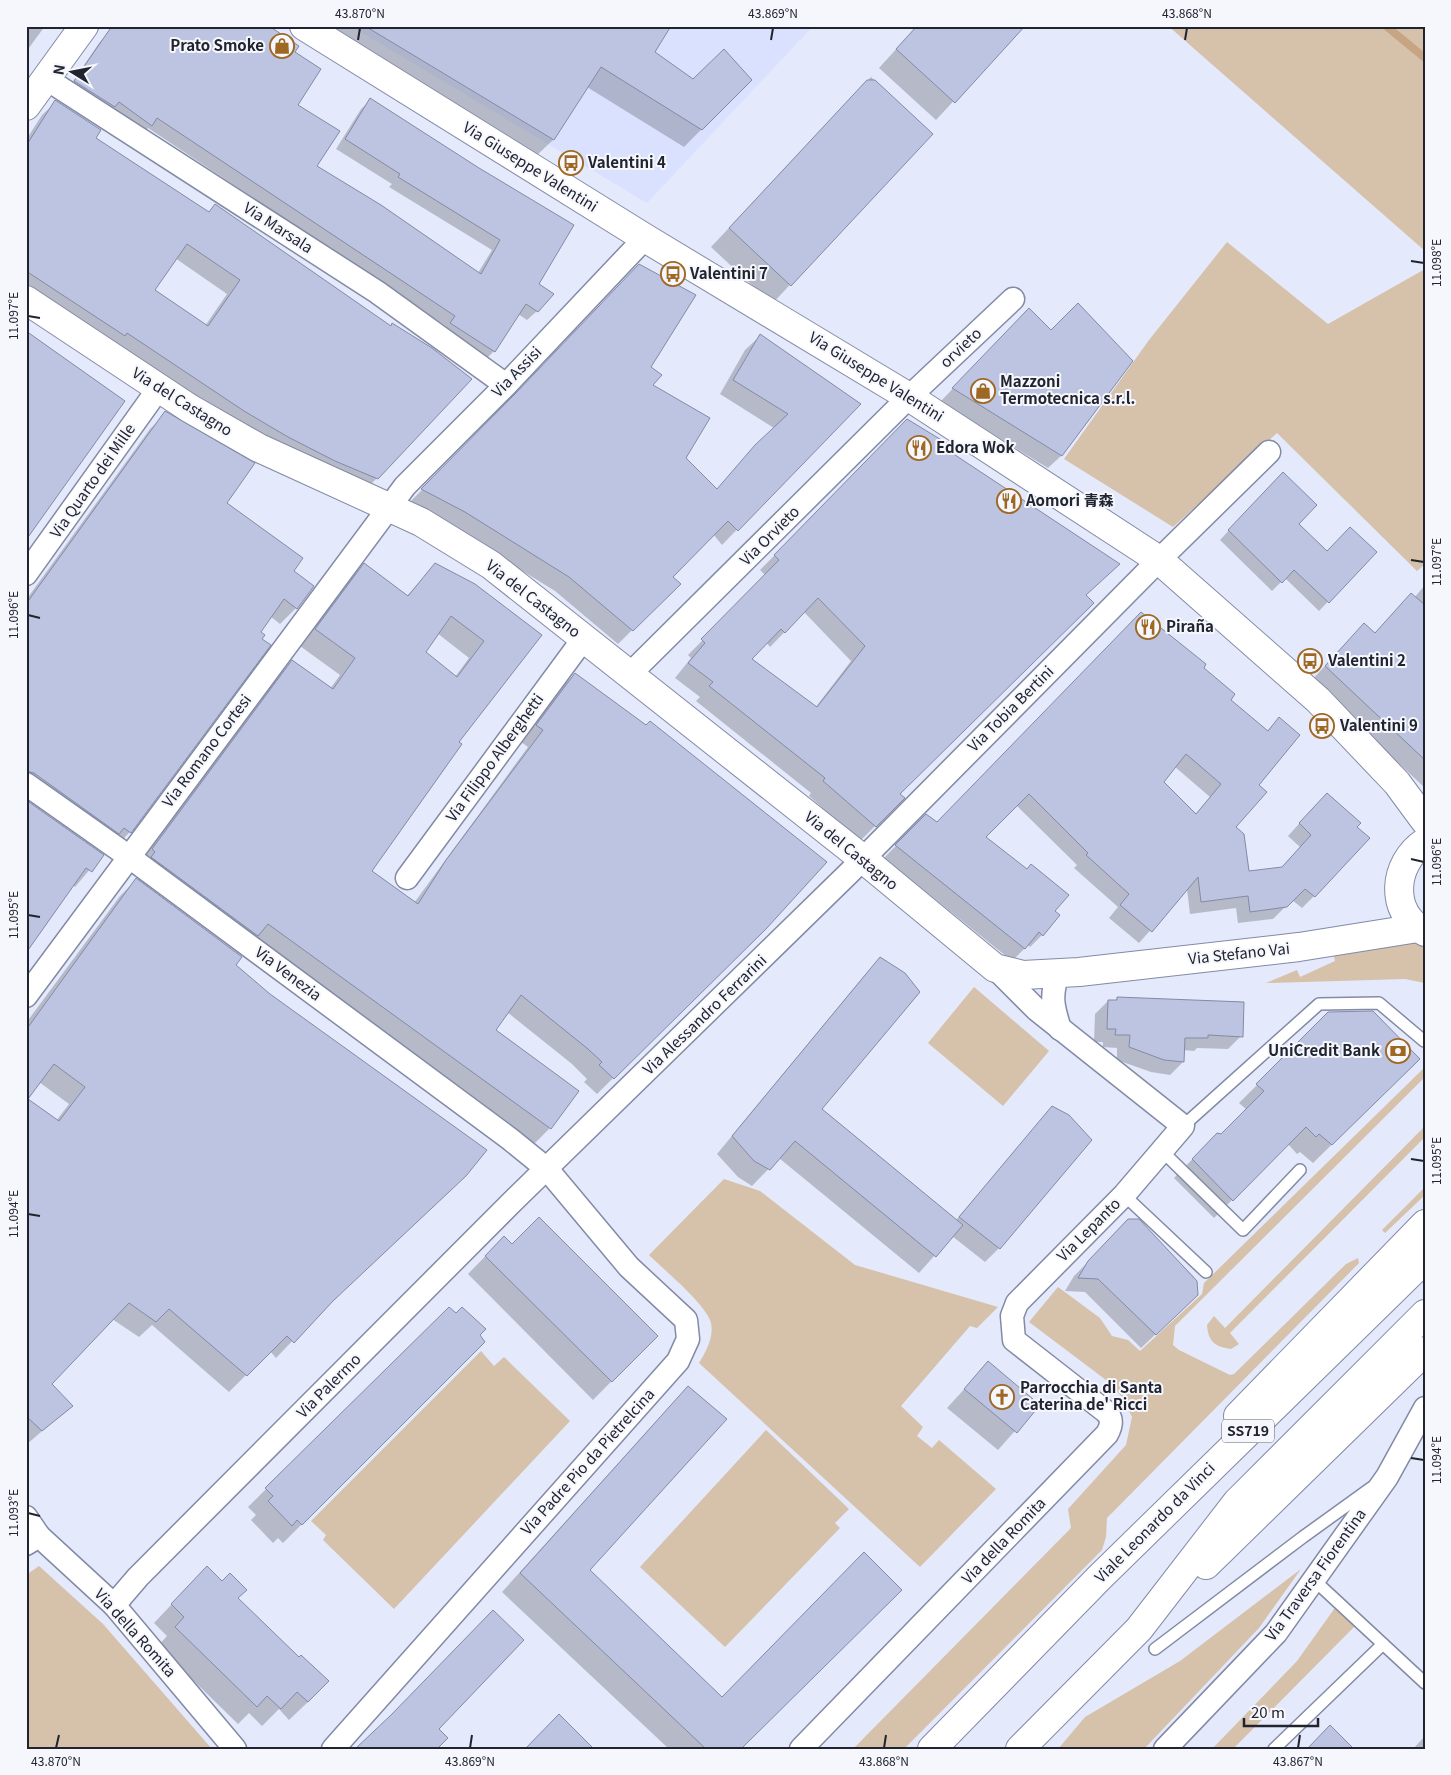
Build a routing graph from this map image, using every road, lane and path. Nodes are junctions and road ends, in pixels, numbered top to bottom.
1 (84, 26) edge
2 (304, 26) edge
3 (45, 78) junction
4 (26, 106) edge
5 (645, 238) junction
6 (1013, 299) dead end
7 (26, 300) edge
8 (506, 385) junction
9 (159, 388) junction
10 (909, 397) junction
11 (1269, 452) dead end
12 (389, 506) junction
13 (1159, 560) junction
14 (26, 574) edge
15 (584, 638) junction
16 (630, 674) junction
17 (26, 784) edge
18 (1408, 788) edge
19 (1425, 820) edge
20 (1419, 846) edge
21 (128, 856) junction
22 (863, 859) junction
23 (407, 878) dead end
24 (1421, 930) edge
25 (995, 968) junction
26 (1058, 974) junction
27 (26, 996) edge
28 (1060, 1029) junction
29 (1424, 1041) edge
30 (1183, 1126) junction
31 (1162, 1151) junction
32 (546, 1169) junction
33 (1300, 1170) dead end
34 (1124, 1195) junction
35 (1425, 1224) edge
36 (1425, 1259) edge
37 (1206, 1272) dead end
38 (1425, 1314) edge
39 (1014, 1340) joint
40 (1425, 1351) edge
41 (1424, 1410) edge
42 (1387, 1477) junction
43 (30, 1533) edge
44 (1099, 1578) junction
45 (1314, 1580) junction
46 (114, 1605) junction
47 (1147, 1639) junction
48 (1383, 1644) junction
49 (1425, 1683) edge
50 (235, 1749) edge
51 (333, 1749) edge
52 (801, 1749) edge
53 (932, 1749) edge
54 (1020, 1749) edge
55 (1047, 1749) edge
56 (1165, 1749) edge
57 (1274, 1749) edge

1 - 3 main road
2 - 5 main road, Via Giuseppe Valentini
3 - 4 main road
3 - 8 street, Via Marsala
5 - 8 street, Via Assisi
5 - 10 main road, Via Giuseppe Valentini
6 - 10 street, orvieto
7 - 9 main road, Via del Castagno
8 - 12 street, Via Assisi
9 - 12 main road, Via del Castagno
9 - 14 street, Via Quarto dei Mille
10 - 13 main road, Via Giuseppe Valentini
10 - 16 street, Via Orvieto
11 - 13 street, Via Tobia Bertini
12 - 15 main road, Via del Castagno
12 - 21 street, Via Romano Cortesi
13 - 18 main road, Via Giuseppe Valentini
13 - 22 street, Via Tobia Bertini
15 - 16 main road, Via del Castagno
15 - 23 street, Via Filippo Alberghetti
16 - 22 main road, Via del Castagno
17 - 21 street, Via Venezia
18 - 19 main road, Via Giuseppe Valentini
18 - 20 main road
20 - 24 main road
21 - 27 street, Via Romano Cortesi
21 - 32 street, Via Venezia
22 - 25 main road, Via del Castagno
22 - 32 street, Via Alessandro Ferrarini
24 - 26 main road, Via Stefano Vai
25 - 26 main road, Via del Castagno
25 - 28 street, Via del Castagno
26 - 28 street
28 - 30 street, Via del Castagno
29 - 30 lane
30 - 31 street, Via Lepanto
31 - 33 lane
31 - 34 street, Via Lepanto
32 - 46 street, Via Palermo
32 - 51 street, Via Padre Pio da Pietrelcina
34 - 37 lane
34 - 39 street, Via Lepanto
35 - 44 main road
36 - 44 main road, Viale Leonardo da Vinci / SS719
38 - 47 main road, SS719
39 - 52 street, Via della Romita
40 - 47 main road
41 - 42 street, Via Traversa Fiorentina
42 - 45 street, Via Traversa Fiorentina
42 - 47 lane
43 - 46 street, Via della Romita
44 - 53 main road, Viale Leonardo da Vinci / SS719
45 - 48 lane
45 - 56 street, Via Traversa Fiorentina
46 - 50 street, Via della Romita
47 - 54 main road, SS719
47 - 55 main road
48 - 49 lane
48 - 57 lane

